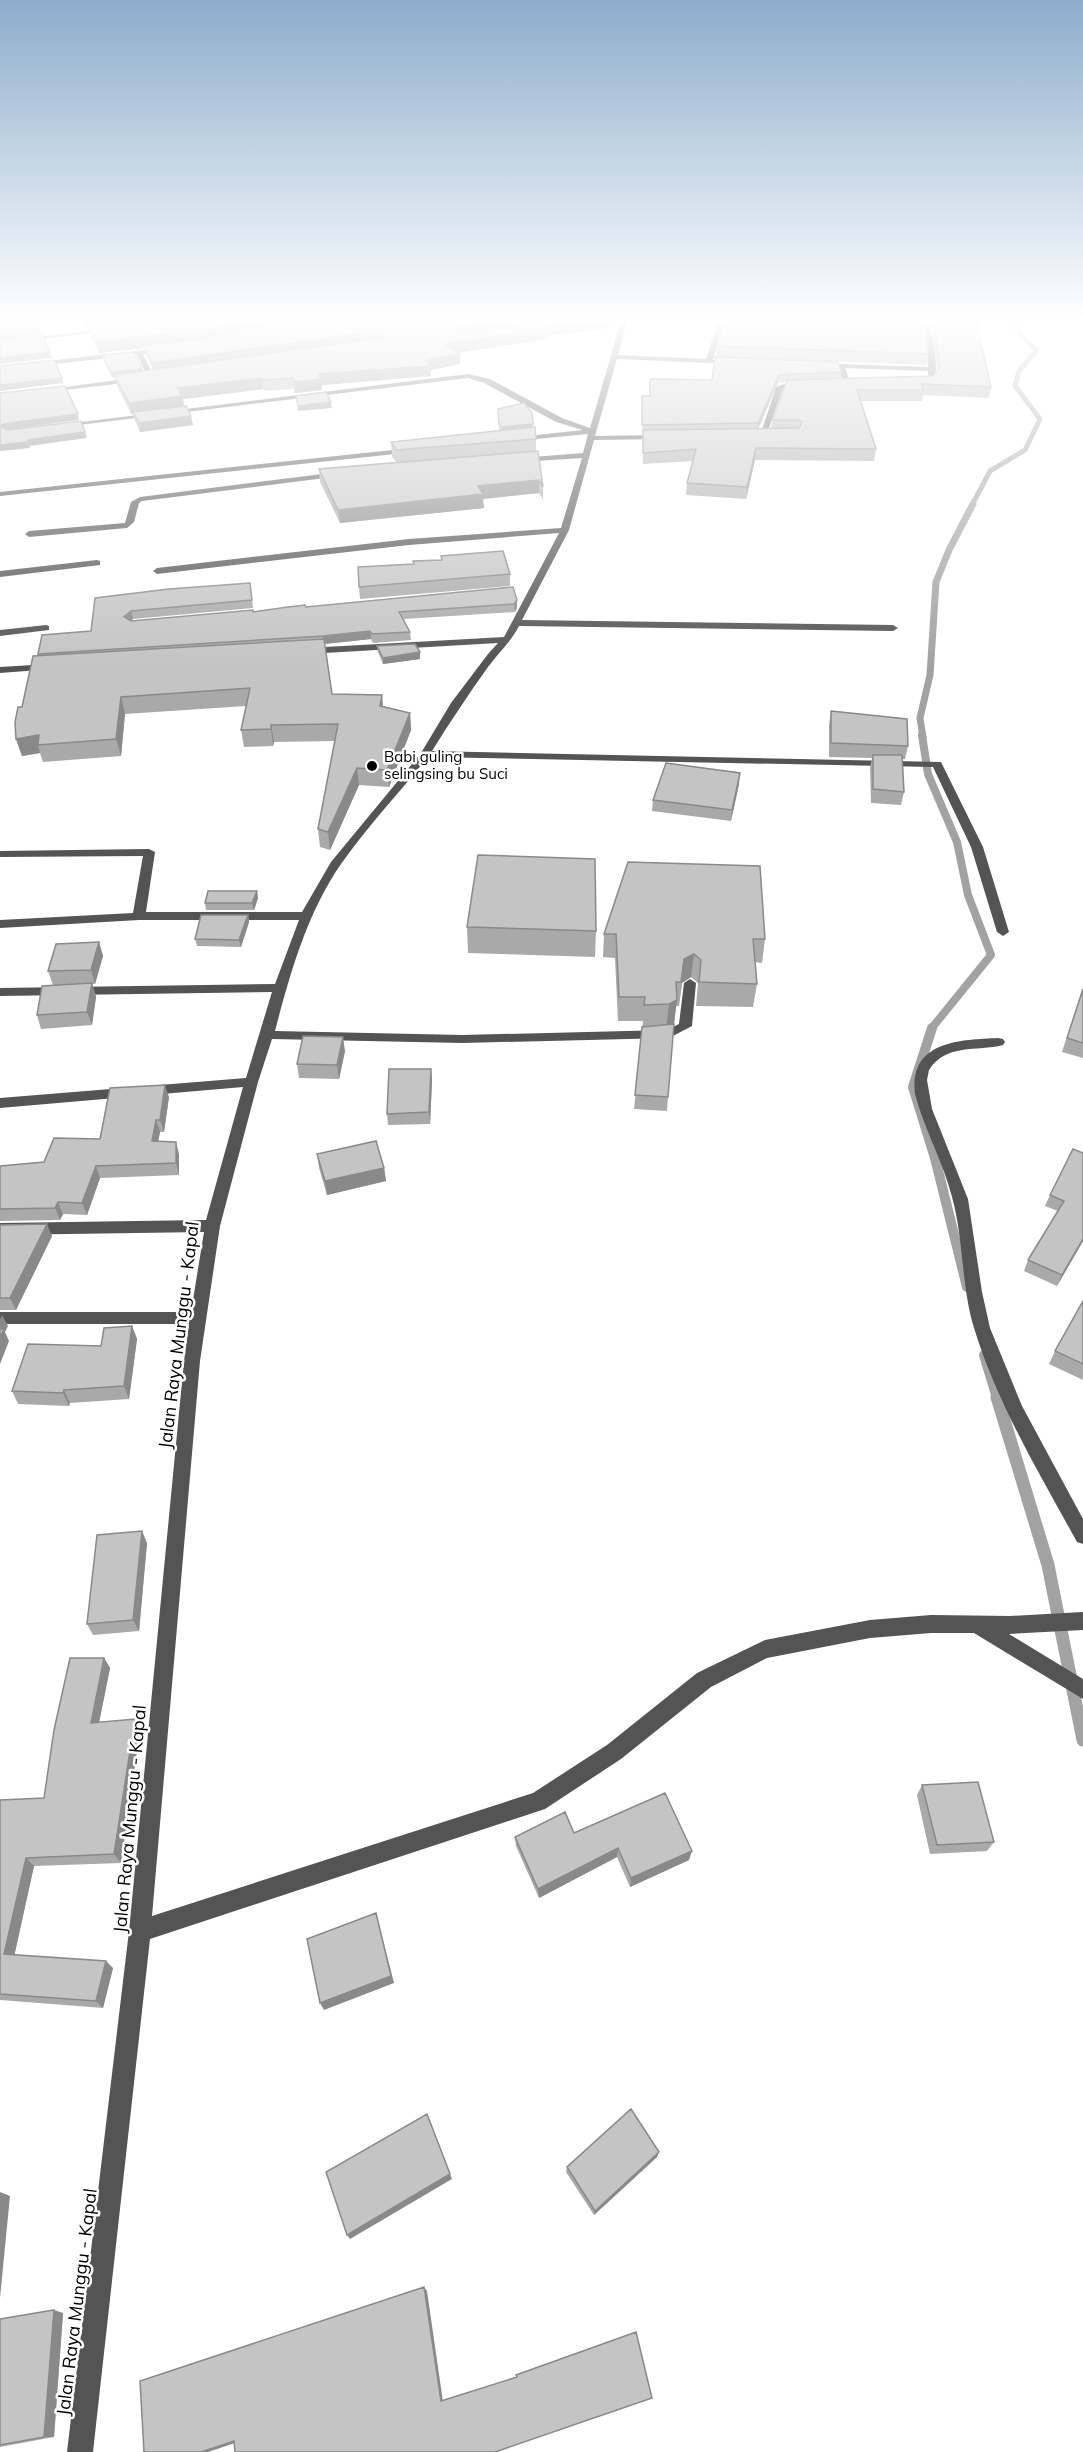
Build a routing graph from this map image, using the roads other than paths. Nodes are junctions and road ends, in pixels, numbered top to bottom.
1 (585, 435) edge
2 (592, 435) edge
3 (626, 435) edge
4 (672, 436) edge
5 (510, 440) edge
6 (415, 450) edge
7 (586, 455) junction
8 (506, 461) edge
9 (352, 473) edge
10 (0, 494) edge
11 (566, 530) junction
12 (29, 534) dead end
13 (97, 563) dead end
14 (157, 571) dead end
15 (0, 574) edge
16 (516, 622) junction
17 (46, 628) dead end
18 (893, 628) dead end
19 (0, 633) edge
20 (507, 640) junction
21 (295, 652) edge
22 (62, 666) edge
23 (0, 670) edge
24 (425, 754) junction
25 (0, 854) edge
26 (139, 916) junction
27 (306, 916) junction
28 (0, 924) edge
29 (1003, 932) dead end
30 (690, 983) edge
31 (280, 988) junction
32 (0, 992) edge
33 (267, 1035) junction
34 (998, 1042) dead end
35 (251, 1082) junction
36 (0, 1103) edge
37 (212, 1226) junction
38 (0, 1230) edge
39 (0, 1318) edge
40 (198, 1318) junction
41 (1083, 1536) edge
42 (1083, 1621) edge
43 (976, 1624) junction
44 (1083, 1690) edge
45 (140, 1931) junction
46 (80, 2452) edge

1 - 5 street
2 - 7 street, Jalan Raya Munggu - Kapal
3 - 4 street
6 - 10 street
7 - 8 street
7 - 11 street, Jalan Raya Munggu - Kapal
9 - 12 street
11 - 14 street
11 - 16 street, Jalan Raya Munggu - Kapal
13 - 15 street
16 - 18 street
16 - 20 street, Jalan Raya Munggu - Kapal
17 - 19 street
20 - 21 street
20 - 24 street, Jalan Raya Munggu - Kapal
22 - 23 street
24 - 27 street, Jalan Raya Munggu - Kapal
24 - 29 street
25 - 26 street
26 - 27 street
26 - 28 street
27 - 31 street, Jalan Raya Munggu - Kapal
30 - 33 street
31 - 32 street
31 - 33 street, Jalan Raya Munggu - Kapal
33 - 35 street, Jalan Raya Munggu - Kapal
34 - 41 street
35 - 36 street
35 - 37 street, Jalan Raya Munggu - Kapal
37 - 38 street
37 - 40 street, Jalan Raya Munggu - Kapal
39 - 40 street
40 - 45 street, Jalan Raya Munggu - Kapal
42 - 43 street
43 - 44 street
43 - 45 street
45 - 46 street, Jalan Raya Munggu - Kapal

